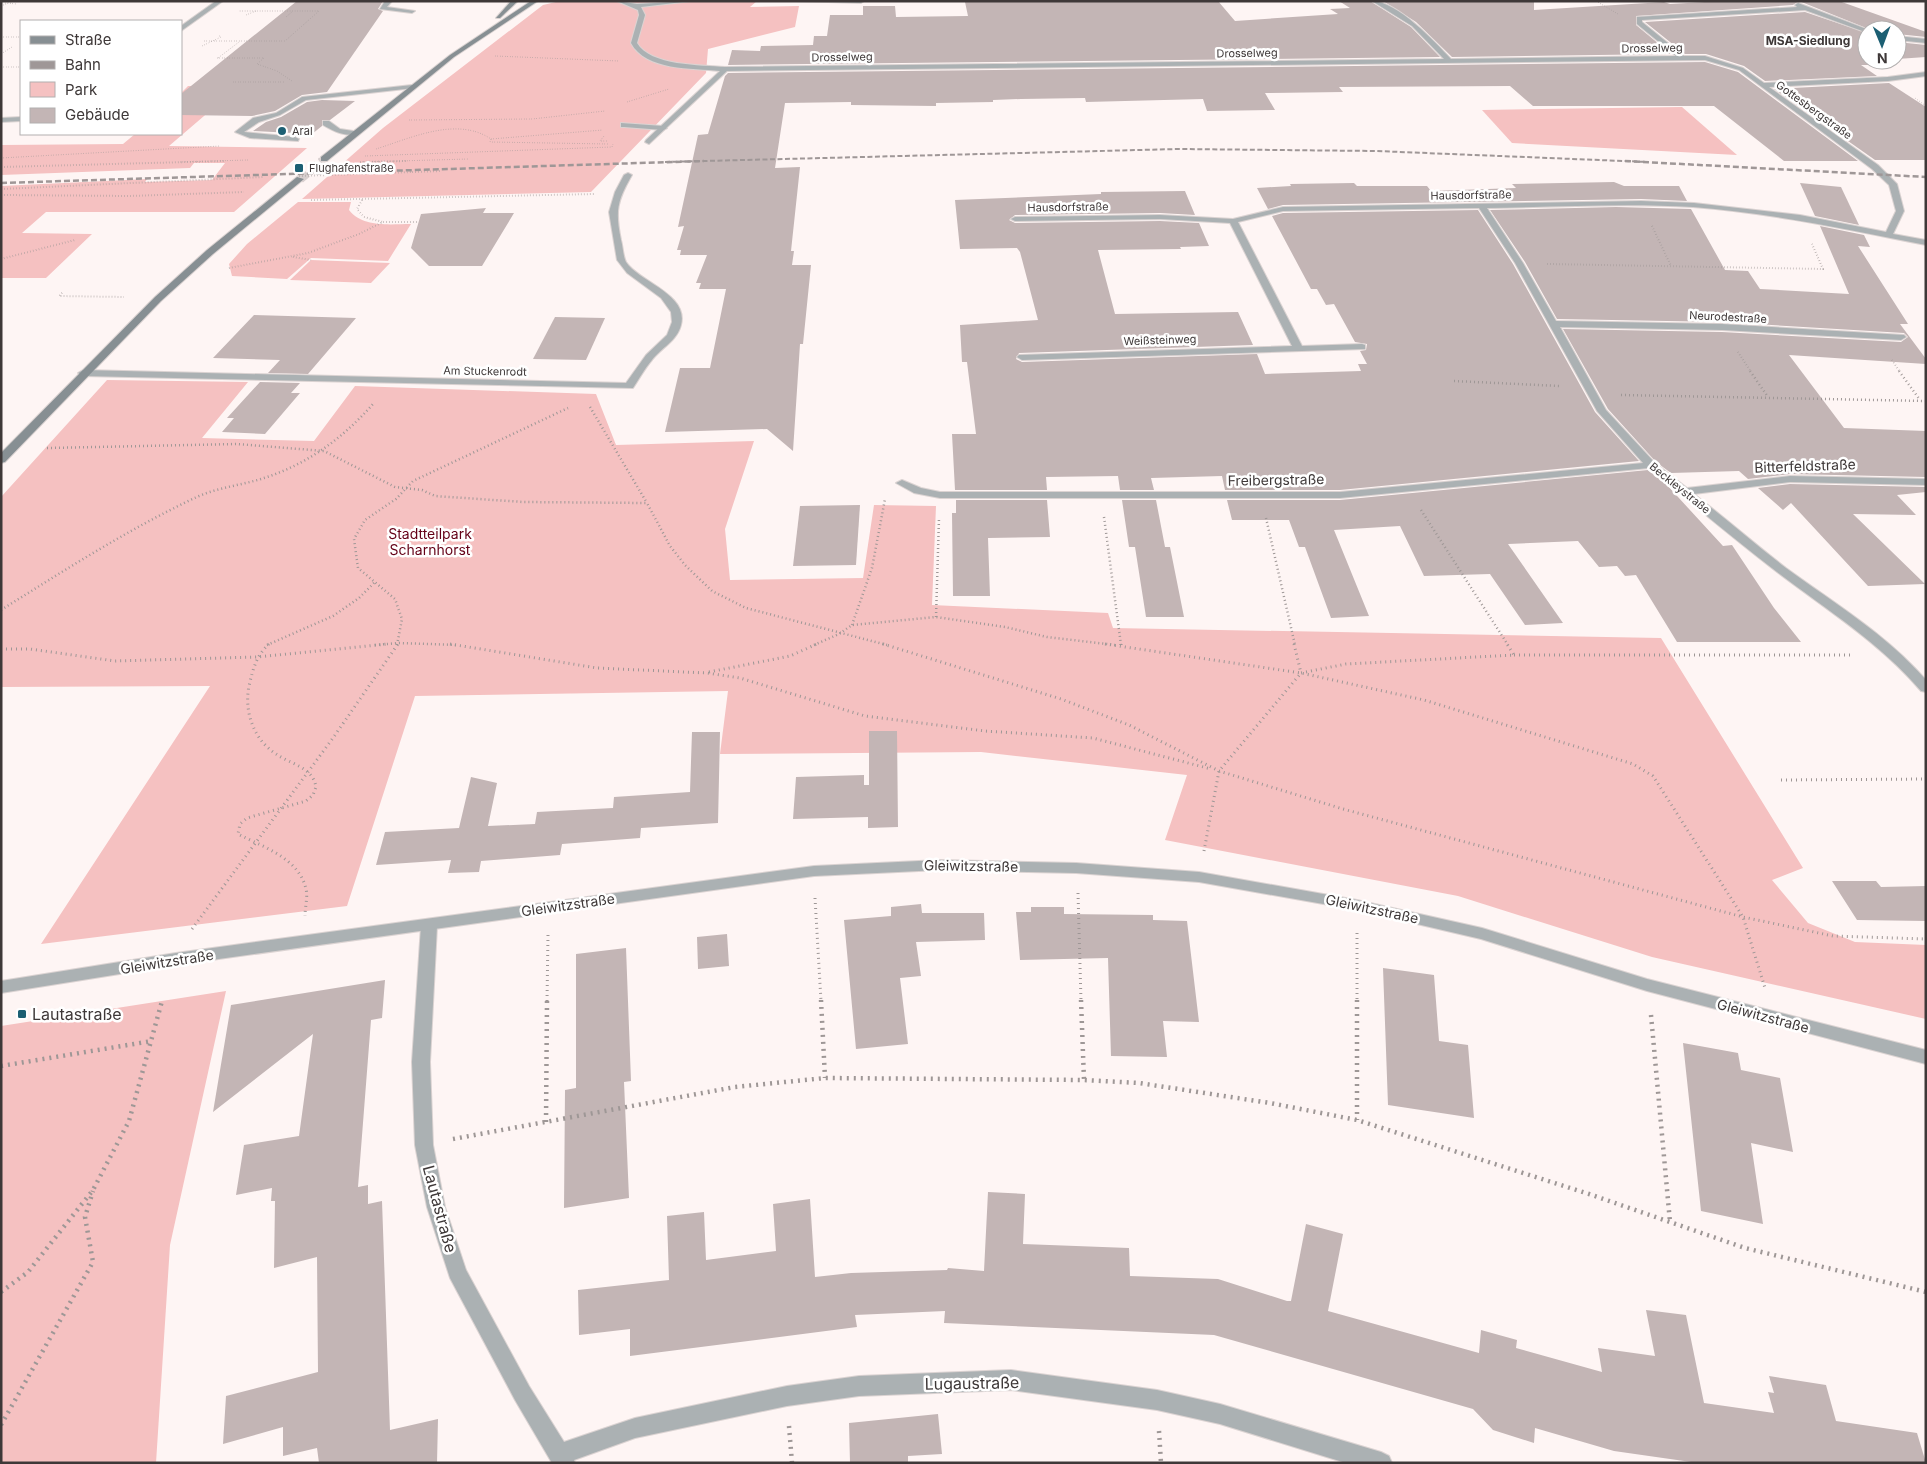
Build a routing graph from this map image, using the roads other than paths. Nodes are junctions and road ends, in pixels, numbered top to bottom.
1 (220, 1) edge
2 (389, 1) edge
3 (515, 1) edge
4 (535, 1) edge
5 (620, 1) edge
6 (688, 1) edge
7 (798, 1) edge
8 (861, 1) edge
9 (1375, 1) edge
10 (1792, 1) edge
11 (632, 3) edge
12 (1804, 8) junction
13 (412, 11) dead end
14 (1857, 27) edge
15 (182, 28) edge
16 (1907, 39) edge
17 (1926, 41) edge
18 (469, 44) junction
19 (1681, 57) junction
20 (1449, 60) junction
21 (725, 69) junction
22 (1926, 74) edge
23 (1762, 85) junction
24 (412, 87) junction
25 (20, 119) edge
26 (1, 120) edge
27 (326, 124) dead end
28 (624, 125) dead end
29 (662, 128) junction
30 (356, 132) junction
31 (295, 139) dead end
32 (649, 142) dead end
33 (324, 159) tunnel mouth
34 (628, 175) dead end
35 (300, 177) tunnel mouth
36 (1482, 206) junction
37 (1015, 219) dead end
38 (1233, 221) junction
39 (1889, 234) junction
40 (1926, 243) edge
41 (1553, 324) junction
42 (1901, 337) dead end
43 (1362, 346) dead end
44 (1298, 348) junction
45 (1022, 358) dead end
46 (83, 373) junction
47 (1, 460) edge
48 (1651, 465) junction
49 (1926, 482) edge
50 (902, 483) road end
51 (1685, 492) junction
52 (1926, 688) edge
53 (429, 926) junction
54 (1, 988) edge
55 (1926, 1057) edge
56 (562, 1459) edge
57 (1381, 1463) edge

1 - 15 street
2 - 13 street
3 - 18 main road
4 - 18 main road
5 - 11 street
6 - 11 street
7 - 8 street
9 - 20 street
10 - 12 street
11 - 21 street, Drosselweg
12 - 14 street
12 - 19 street
16 - 17 street
18 - 24 main road
19 - 20 street, Drosselweg
19 - 23 street, Drosselweg
20 - 21 street, Drosselweg
21 - 29 street
22 - 23 street, Gottesbergstraße
23 - 39 street, Gottesbergstraße
24 - 30 main road
24 - 31 street
25 - 26 street
27 - 30 street
28 - 29 street
29 - 32 street
30 - 33 main road
34 - 46 street, Am Stuckenrodt
35 - 46 main road
36 - 38 street, Hausdorfstraße
36 - 39 street, Hausdorfstraße
36 - 41 street, Beckleystraße
37 - 38 street, Hausdorfstraße
38 - 44 street
39 - 40 street, Hausdorfstraße
41 - 42 street, Neurodestraße
41 - 48 street, Beckleystraße
43 - 44 street, Weißsteinweg
44 - 45 street, Weißsteinweg
46 - 47 main road
48 - 50 street, Freibergstraße
48 - 51 street, Beckleystraße
49 - 51 street, Bitterfeldstraße
51 - 52 street, Beckleystraße
53 - 54 street, Gleiwitzstraße
53 - 55 street, Gleiwitzstraße
53 - 56 street, Lautastraße
56 - 57 street, Lugaustraße

